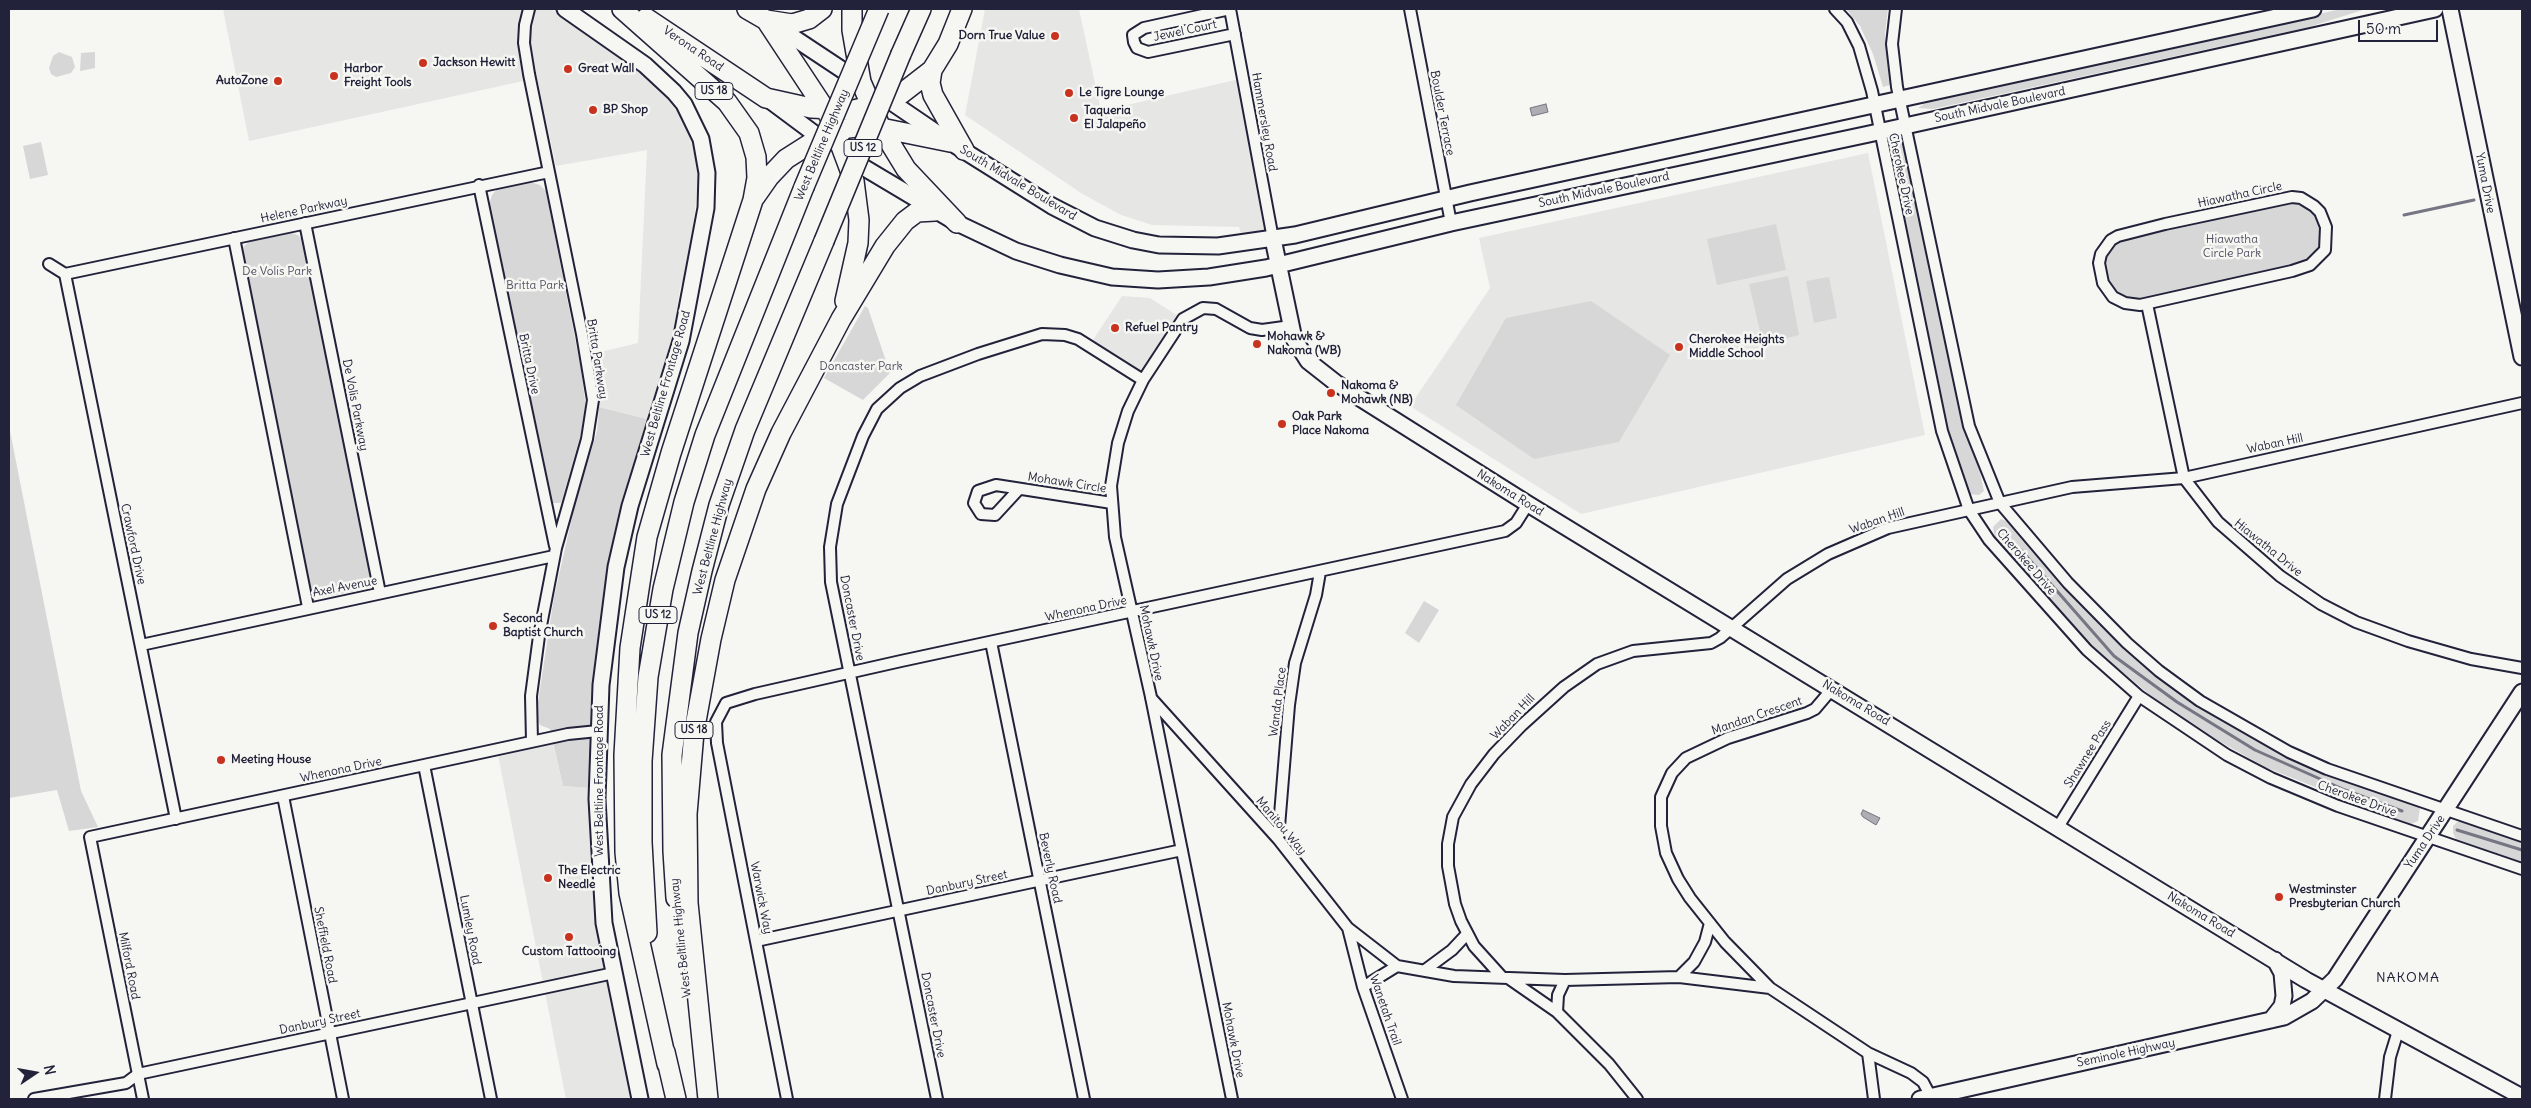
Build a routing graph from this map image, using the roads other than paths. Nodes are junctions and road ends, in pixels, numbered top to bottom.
1 (529, 9) edge
2 (565, 9) edge
3 (622, 9) edge
4 (632, 9) edge
5 (746, 9) edge
6 (822, 9) edge
7 (852, 9) edge
8 (879, 9) edge
9 (921, 9) edge
10 (962, 9) edge
11 (1230, 9) edge
12 (1410, 9) edge
13 (1835, 9) edge
14 (1896, 9) edge
15 (2313, 9) edge
16 (2436, 9) edge
17 (2450, 9) edge
18 (2405, 12) edge
19 (766, 20) junction
20 (1235, 34) junction
21 (932, 70) junction
22 (861, 82) junction
23 (766, 98) junction
24 (888, 100) junction
25 (1900, 100) junction
26 (1874, 105) junction
27 (870, 106) junction
28 (826, 110) junction
29 (801, 125) joint
30 (1906, 126) junction
31 (881, 128) junction
32 (837, 131) junction
33 (1879, 132) junction
34 (819, 138) junction
35 (957, 146) junction
36 (846, 157) junction
37 (549, 172) junction
38 (479, 185) junction
39 (1446, 199) junction
40 (753, 200) junction
41 (935, 211) junction
42 (305, 223) junction
43 (957, 223) junction
44 (1451, 223) junction
45 (234, 238) junction
46 (1273, 239) junction
47 (49, 264) dead end
48 (1278, 265) junction
49 (65, 274) junction
50 (2147, 304) junction
51 (841, 319) junction
52 (1291, 326) junction
53 (2522, 357) edge
54 (1143, 380) junction
55 (2522, 403) edge
56 (2184, 478) junction
57 (1019, 488) dead end
58 (1112, 503) junction
59 (2000, 503) junction
60 (1528, 504) junction
61 (1968, 510) junction
62 (555, 552) junction
63 (1320, 572) junction
64 (380, 593) junction
65 (308, 607) junction
66 (1133, 612) junction
67 (1732, 628) junction
68 (991, 642) junction
69 (141, 645) junction
70 (2522, 668) edge
71 (850, 673) junction
72 (1832, 689) junction
73 (2522, 692) edge
74 (2140, 696) junction
75 (1150, 697) junction
76 (726, 703) joint
77 (598, 731) junction
78 (532, 741) junction
79 (424, 765) junction
80 (283, 796) junction
81 (2447, 809) junction
82 (176, 819) junction
83 (2058, 827) junction
84 (2522, 836) edge
85 (90, 837) joint
86 (2428, 837) junction
87 (1278, 839) junction
88 (1182, 850) junction
89 (2522, 869) edge
90 (1040, 881) junction
91 (899, 910) junction
92 (1710, 923) junction
93 (1348, 928) junction
94 (1467, 934) junction
95 (756, 941) junction
96 (2275, 960) junction
97 (1397, 966) junction
98 (1425, 970) junction
99 (614, 973) junction
100 (1505, 977) junction
101 (1679, 977) junction
102 (1565, 980) junction
103 (1363, 987) junction
104 (1770, 988) junction
105 (2325, 990) junction
106 (472, 1003) junction
107 (1557, 1012) junction
108 (2271, 1020) junction
109 (2398, 1031) junction
110 (330, 1033) junction
111 (1868, 1053) junction
112 (667, 1064) junction
113 (138, 1074) junction
114 (2522, 1097) edge
115 (1925, 1098) edge
116 (34, 1099) edge
117 (143, 1099) edge
118 (343, 1099) edge
119 (491, 1099) edge
120 (640, 1099) edge
121 (676, 1099) edge
122 (708, 1099) edge
123 (787, 1099) edge
124 (937, 1099) edge
125 (1084, 1099) edge
126 (1232, 1099) edge
127 (1402, 1099) edge
128 (1637, 1099) edge
129 (1874, 1099) edge
130 (2386, 1099) edge

1 - 37 street, Britta Parkway
2 - 77 main road, West Beltline Frontage Road
3 - 40 highway, US 18
4 - 23 highway, Verona Road
5 - 19 highway, US 18
6 - 19 highway
7 - 22 highway
8 - 112 highway, West Beltline Highway / US 12, bridge
9 - 122 highway, West Beltline Highway / US 12, bridge
10 - 21 highway
11 - 20 street, Hammersley Road
11 - 20 street, Jewel Court
12 - 39 street, Boulder Terrace
13 - 26 street, Cherokee Drive
14 - 25 street, Cherokee Drive
15 - 25 main road, South Midvale Boulevard
16 - 18 main road, South Midvale Boulevard
17 - 53 main road, Yuma Drive
18 - 30 main road, South Midvale Boulevard
19 - 22 main road, South Midvale Boulevard
19 - 28 highway, US 18
20 - 46 street, Hammersley Road
21 - 24 highway
21 - 35 highway
22 - 24 main road, South Midvale Boulevard
22 - 27 highway
23 - 28 highway
23 - 29 main road, Verona Road
24 - 27 highway
24 - 35 main road, South Midvale Boulevard
25 - 26 main road, South Midvale Boulevard
25 - 30 street, Cherokee Drive
26 - 33 street, Cherokee Drive
26 - 39 main road, South Midvale Boulevard
27 - 28 highway
27 - 31 highway
28 - 32 highway, US 18
29 - 34 main road, South Midvale Boulevard
30 - 33 main road, South Midvale Boulevard
30 - 59 street, Cherokee Drive
31 - 32 highway
31 - 35 highway
31 - 43 highway
32 - 34 highway
32 - 36 highway, US 18
33 - 44 main road, South Midvale Boulevard
33 - 61 street, Cherokee Drive
34 - 36 main road, South Midvale Boulevard
34 - 40 highway
35 - 46 main road, South Midvale Boulevard
36 - 41 main road, South Midvale Boulevard
36 - 51 highway, US 18
37 - 38 street, Helene Parkway
37 - 62 street, Britta Parkway
38 - 42 street, Helene Parkway
38 - 62 street, Britta Drive
39 - 44 street, Boulder Terrace
39 - 46 main road, South Midvale Boulevard
40 - 112 highway, US 18
41 - 43 main road, South Midvale Boulevard
41 - 51 highway
42 - 45 street, Helene Parkway
42 - 64 street, De Volis Parkway
43 - 48 main road, South Midvale Boulevard
44 - 48 main road, South Midvale Boulevard
45 - 49 street, Helene Parkway
45 - 65 street
46 - 48 main road, Nakoma Road
47 - 49 street
48 - 52 main road, Nakoma Road
49 - 69 street, Crawford Drive
50 - 50 street, Hiawatha Circle
50 - 56 street, Hiawatha Drive
51 - 122 highway, US 18
52 - 54 street, Mohawk Drive
52 - 60 main road, Nakoma Road
54 - 58 street, Mohawk Drive
54 - 71 street, Doncaster Drive
55 - 56 street, Waban Hill
56 - 59 street, Waban Hill
56 - 70 street, Hiawatha Drive
57 - 58 street, Mohawk Circle
58 - 66 street, Mohawk Drive
59 - 61 street, Waban Hill
59 - 81 street, Cherokee Drive
60 - 63 street, Whenona Drive
60 - 67 main road, Nakoma Road
61 - 67 street, Waban Hill
61 - 74 street, Cherokee Drive
62 - 64 street, Axel Avenue
62 - 78 street, Britta Parkway
63 - 66 street, Whenona Drive
63 - 87 street, Wanda Place
64 - 65 street, Axel Avenue
65 - 69 street, Axel Avenue
66 - 68 street, Whenona Drive
66 - 75 street, Mohawk Drive
67 - 72 main road, Nakoma Road
67 - 94 street, Waban Hill
68 - 71 street, Whenona Drive
68 - 90 street, Beverly Road
69 - 82 street, Crawford Drive
71 - 76 street, Whenona Drive
71 - 91 street, Doncaster Drive
72 - 83 main road, Nakoma Road
72 - 92 street, Mandan Crescent
73 - 81 main road, Yuma Drive
74 - 83 street, Shawnee Pass
74 - 86 street, Cherokee Drive
75 - 87 street, Manitou Way
75 - 88 street, Mohawk Drive
76 - 95 street, Warwick Way
77 - 78 street, Whenona Drive
77 - 99 main road, West Beltline Frontage Road
78 - 79 street, Whenona Drive
79 - 80 street, Whenona Drive
79 - 106 street, Lumley Road
80 - 82 street, Whenona Drive
80 - 110 street, Sheffield Road
81 - 84 street, Cherokee Drive
81 - 86 main road, Yuma Drive
82 - 85 street, Whenona Drive
83 - 96 main road, Nakoma Road
85 - 113 street, Milford Road
86 - 89 street, Cherokee Drive
86 - 105 main road, Yuma Drive
87 - 93 street, Manitou Way
88 - 90 street, Danbury Street
88 - 126 street, Mohawk Drive
90 - 91 street, Danbury Street
90 - 125 street, Beverly Road
91 - 95 street, Danbury Street
91 - 124 street, Doncaster Drive
92 - 101 street
92 - 104 street, Mandan Crescent
93 - 97 street, Manitou Way
93 - 103 street, Wanetah Trail
94 - 98 street
94 - 100 street, Waban Hill
95 - 123 street, Warwick Way
96 - 105 main road, Nakoma Road
96 - 108 main road
97 - 98 street, Manitou Way
97 - 103 street
98 - 100 street, Manitou Way
99 - 106 street, Danbury Street
99 - 120 main road, West Beltline Frontage Road
100 - 102 street
100 - 107 street
101 - 102 street
101 - 104 street
102 - 107 street
103 - 127 street, Wanetah Trail
104 - 111 street, Mandan Crescent
105 - 108 main road, Seminole Highway
105 - 109 main road, Nakoma Road
106 - 110 street, Danbury Street
106 - 119 street, Lumley Road
107 - 128 street
108 - 115 main road, Seminole Highway
109 - 114 main road, Nakoma Road
109 - 130 street
110 - 113 street, Danbury Street
110 - 118 street, Sheffield Road
111 - 115 street, Mandan Crescent
111 - 129 street
112 - 121 highway, West Beltline Highway / US 12
113 - 116 street, Danbury Street
113 - 117 street, Milford Road

